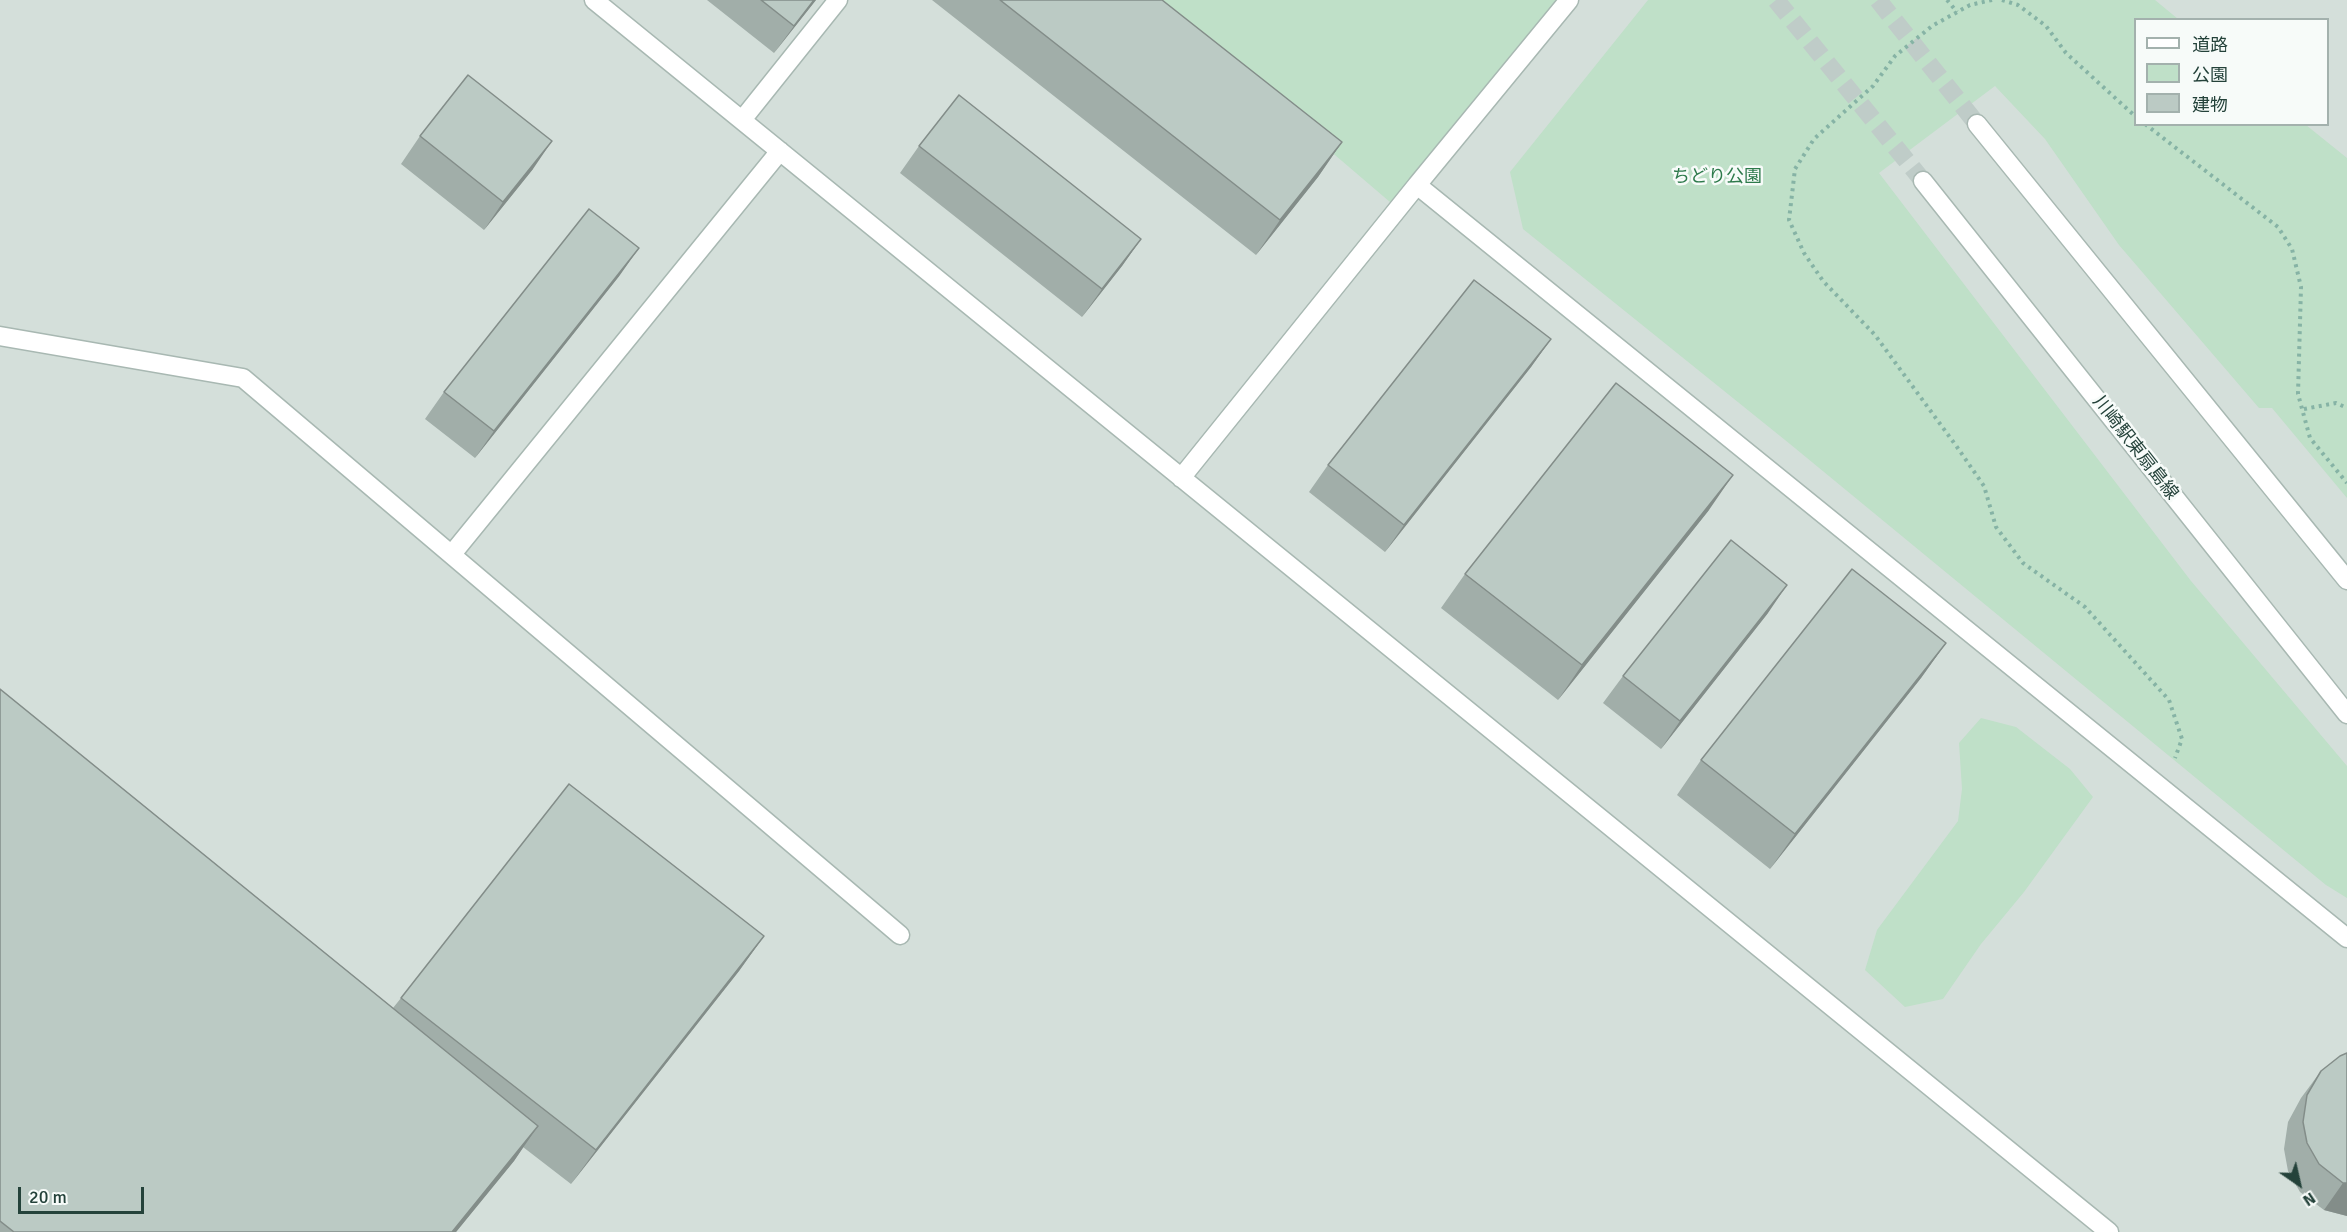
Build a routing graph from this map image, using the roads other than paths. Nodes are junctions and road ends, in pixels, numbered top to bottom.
1 (594, 0) edge
2 (837, 0) edge
3 (1569, 0) edge
4 (742, 120) junction
5 (1977, 124) tunnel mouth
6 (780, 151) junction
7 (1923, 181) tunnel mouth
8 (1417, 184) junction
9 (0, 336) edge
10 (1181, 478) junction
11 (452, 554) junction
12 (2347, 580) edge
13 (2347, 714) edge
14 (900, 935) dead end
15 (2347, 938) edge
16 (2109, 1232) edge

1 - 4 street
2 - 4 street
3 - 8 street
4 - 6 street
5 - 12 street
6 - 10 street
6 - 11 street
7 - 13 street, 川崎駅東扇島線
8 - 10 street
8 - 15 street
9 - 11 street
10 - 16 street
11 - 14 street

